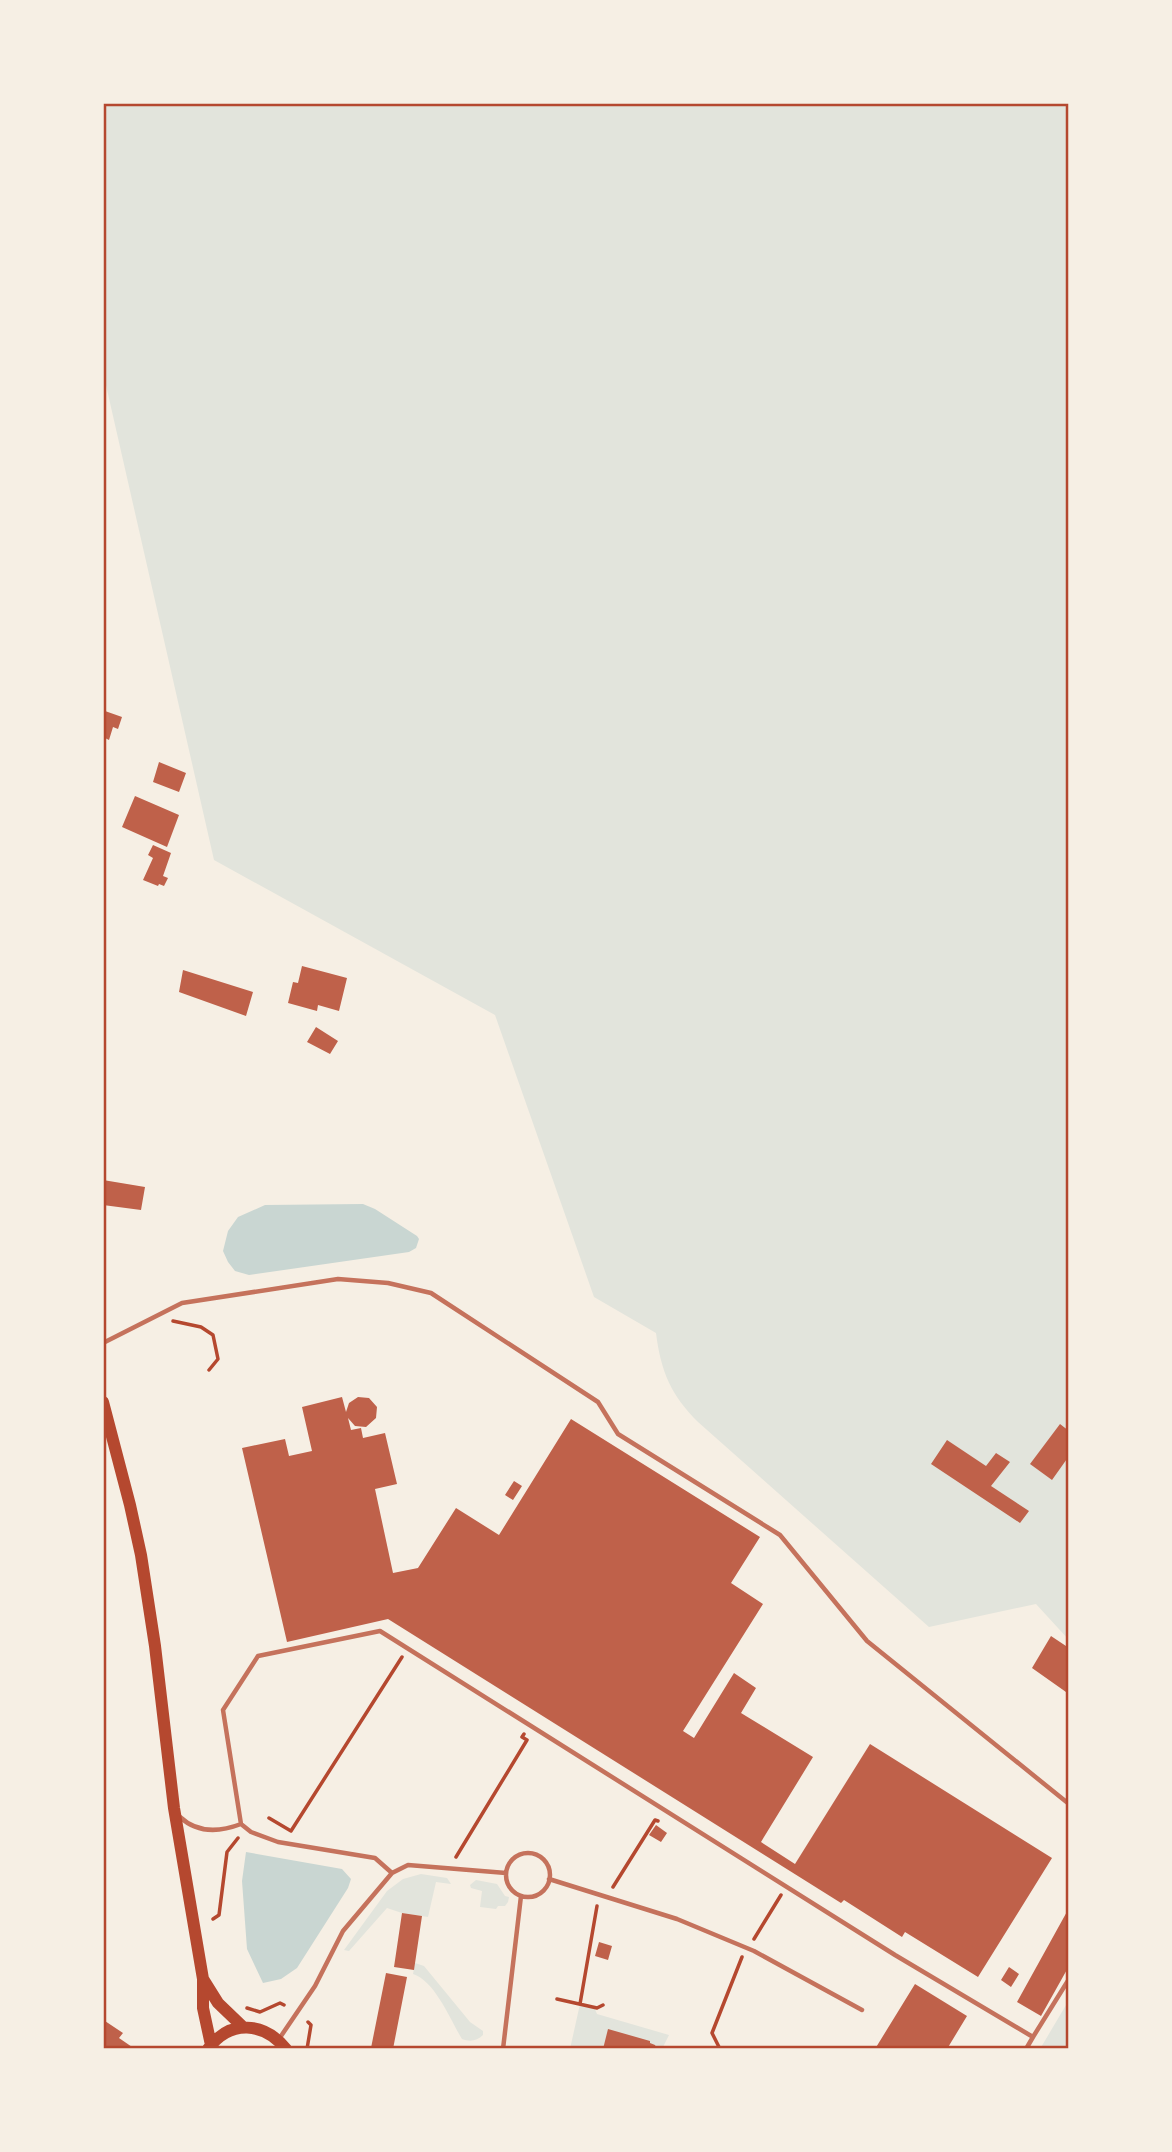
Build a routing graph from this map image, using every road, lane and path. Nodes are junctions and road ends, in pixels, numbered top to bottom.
1 (169, 1321) dead end
2 (103, 1343) edge
3 (209, 1370) dead end
4 (103, 1402) edge
5 (408, 1648) junction
6 (530, 1726) junction
7 (1069, 1804) edge
8 (174, 1808) junction
9 (269, 1818) dead end
10 (241, 1824) junction
11 (247, 1829) junction
12 (450, 1868) junction
13 (392, 1872) junction
14 (506, 1873) junction
15 (549, 1879) junction
16 (521, 1896) junction
17 (213, 1919) dead end
18 (203, 1979) junction
19 (1069, 1979) edge
20 (557, 1999) dead end
21 (243, 2005) dead end
22 (284, 2005) dead end
23 (603, 2006) dead end
24 (862, 2010) dead end
25 (308, 2022) dead end
26 (243, 2027) junction
27 (1033, 2037) junction
28 (283, 2044) edge
29 (209, 2047) edge
30 (307, 2049) edge
31 (503, 2049) edge
32 (1026, 2049) edge

1 - 3 path
2 - 7 lane
4 - 8 main road
5 - 6 lane
5 - 9 path
5 - 10 lane
6 - 12 path
6 - 27 lane
8 - 10 lane
8 - 18 main road
10 - 11 lane
11 - 13 lane
11 - 17 path
12 - 13 lane
12 - 14 lane
13 - 28 lane
14 - 15 lane
14 - 16 lane
15 - 16 lane
15 - 24 lane
16 - 31 lane
18 - 26 main road
18 - 29 main road
19 - 27 lane
20 - 23 path
21 - 22 path
25 - 30 path
26 - 28 main road
26 - 29 main road
27 - 32 lane

